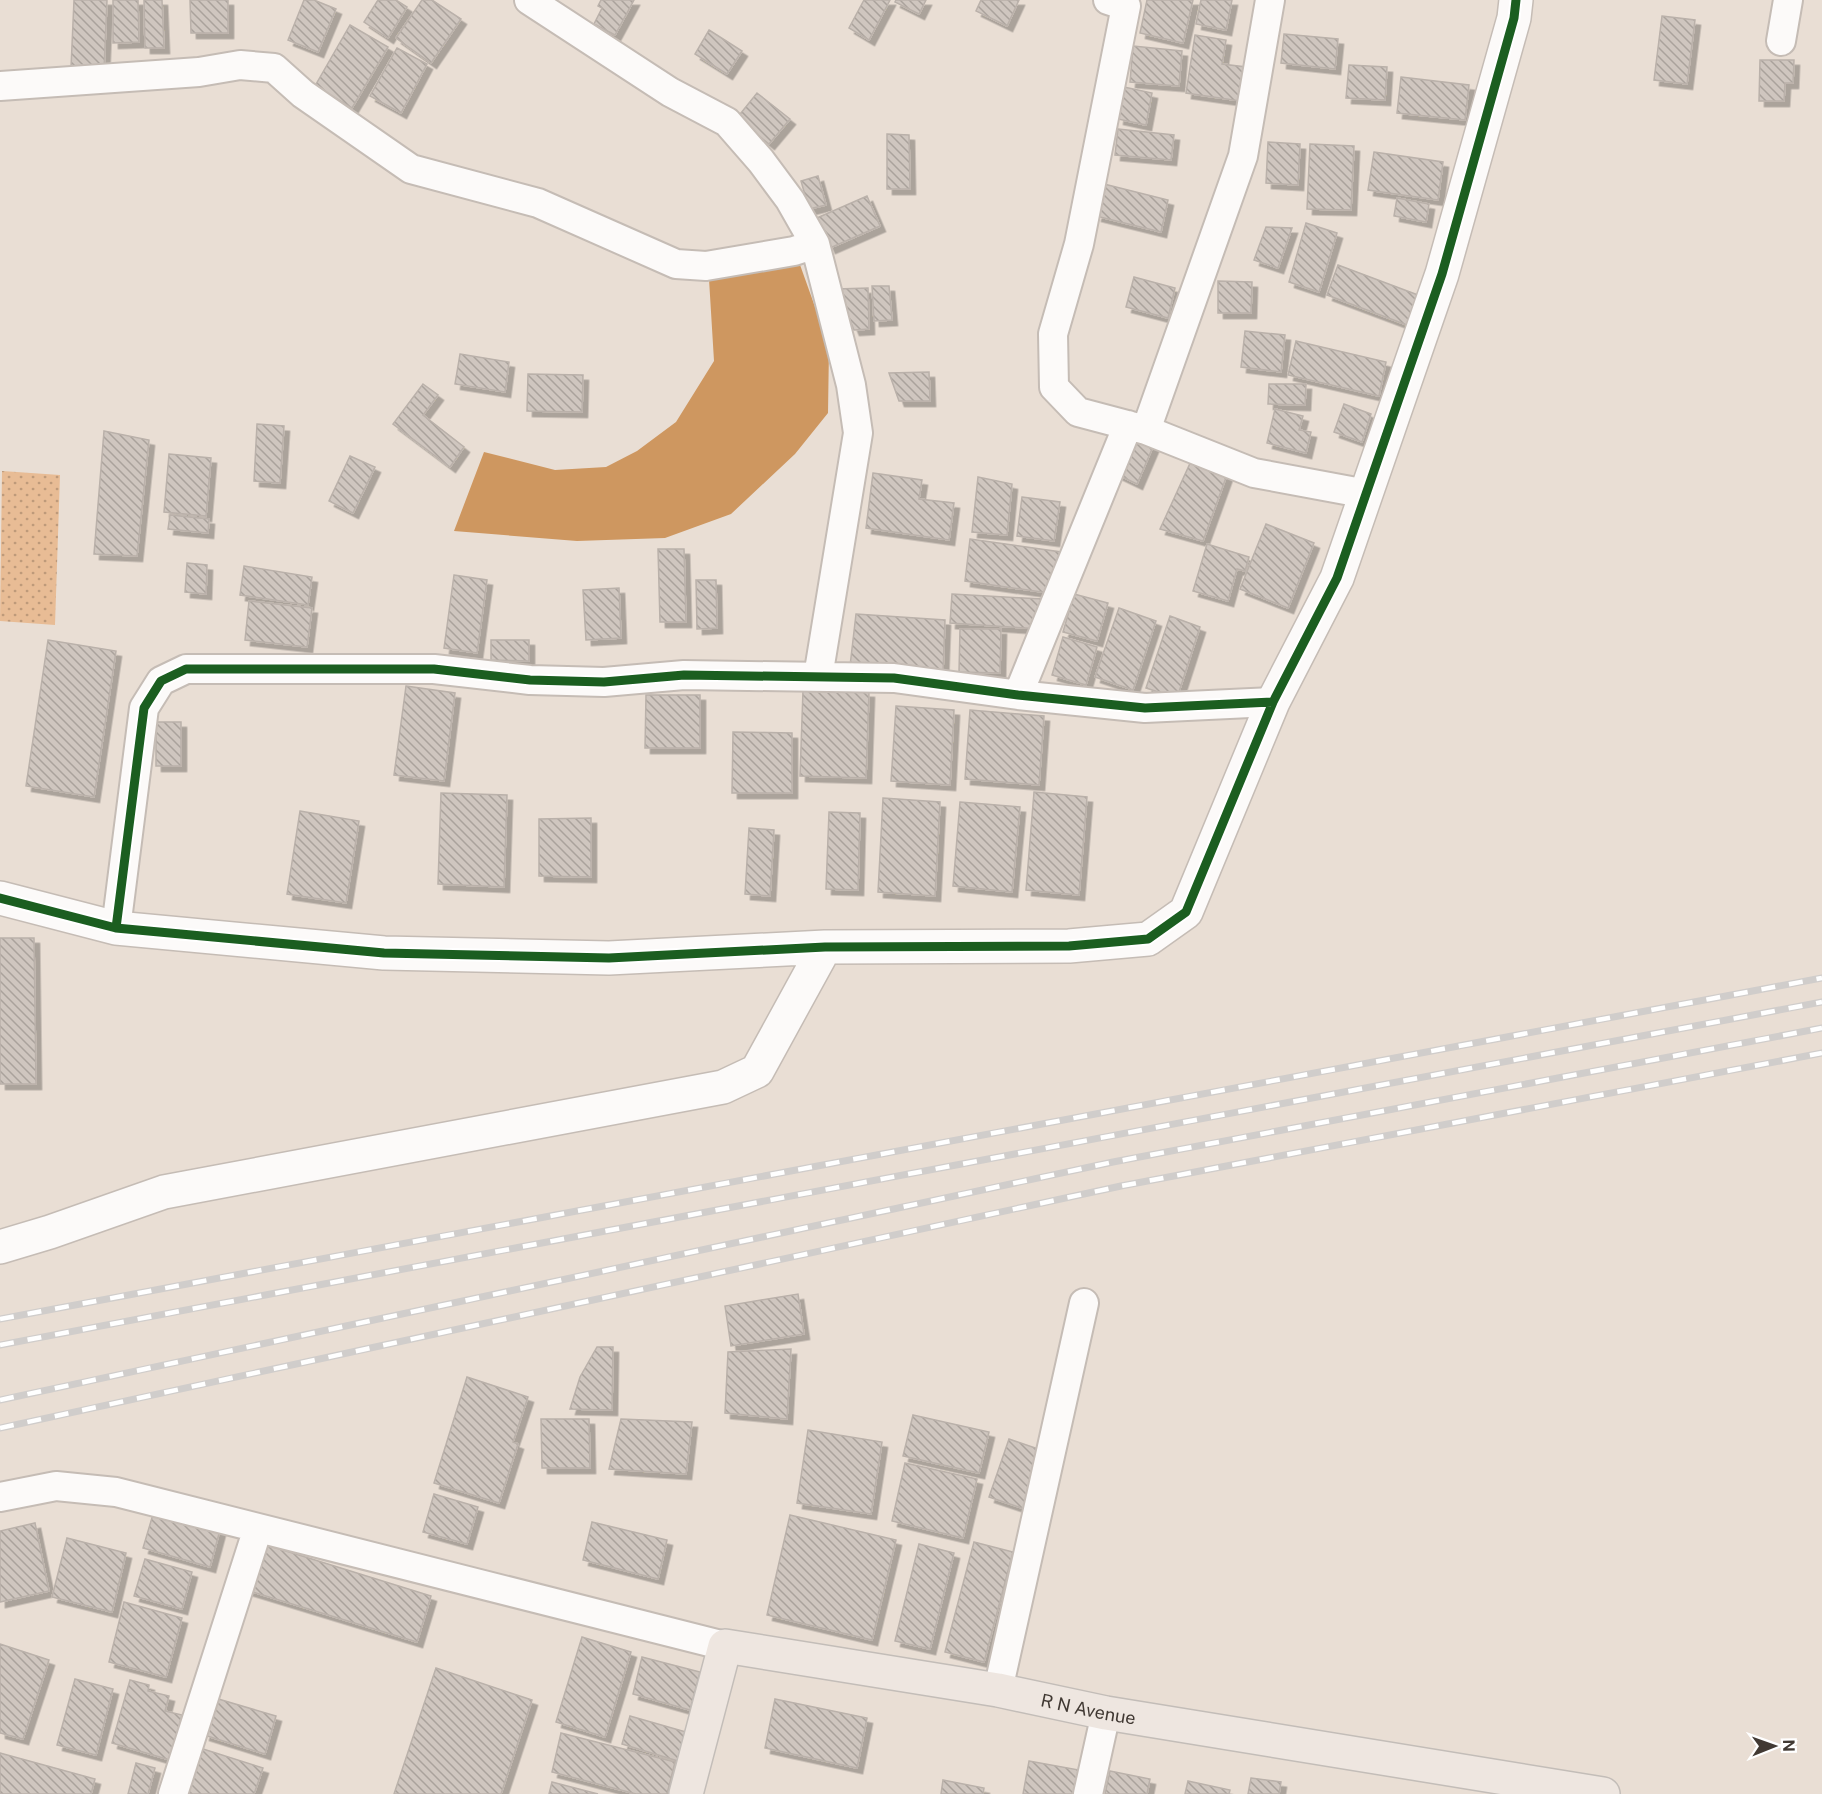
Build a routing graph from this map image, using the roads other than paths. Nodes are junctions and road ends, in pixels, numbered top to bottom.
1 (529, 0) edge
2 (1270, 0) edge
3 (1516, 0) edge
4 (1788, 0) edge
5 (1120, 2) edge
6 (1781, 41) dead end
7 (0, 86) edge
8 (804, 247) junction
9 (1137, 428) junction
10 (1367, 494) junction
11 (818, 677) junction
12 (1018, 695) junction
13 (1273, 702) junction
14 (0, 898) edge
15 (116, 928) junction
16 (825, 947) junction
17 (0, 1247) edge
18 (1083, 1303) dead end
19 (0, 1497) edge
20 (258, 1528) junction
21 (725, 1646) junction
22 (998, 1690) junction
23 (1106, 1713) junction
24 (173, 1794) edge
25 (686, 1794) edge
26 (1088, 1794) edge
27 (1603, 1794) edge

1 - 8 street
2 - 9 street
3 - 10 street
4 - 6 street
5 - 9 street
7 - 8 street
8 - 11 street
9 - 10 street
9 - 12 street
10 - 13 street
11 - 12 street
11 - 15 street
12 - 13 street
13 - 16 street
14 - 15 street
15 - 16 street
16 - 17 street
18 - 22 street
19 - 20 street
20 - 21 street
20 - 24 street
21 - 22 main road, R N Avenue
21 - 25 main road
22 - 23 main road, R N Avenue
23 - 26 street
23 - 27 main road, R N Avenue

